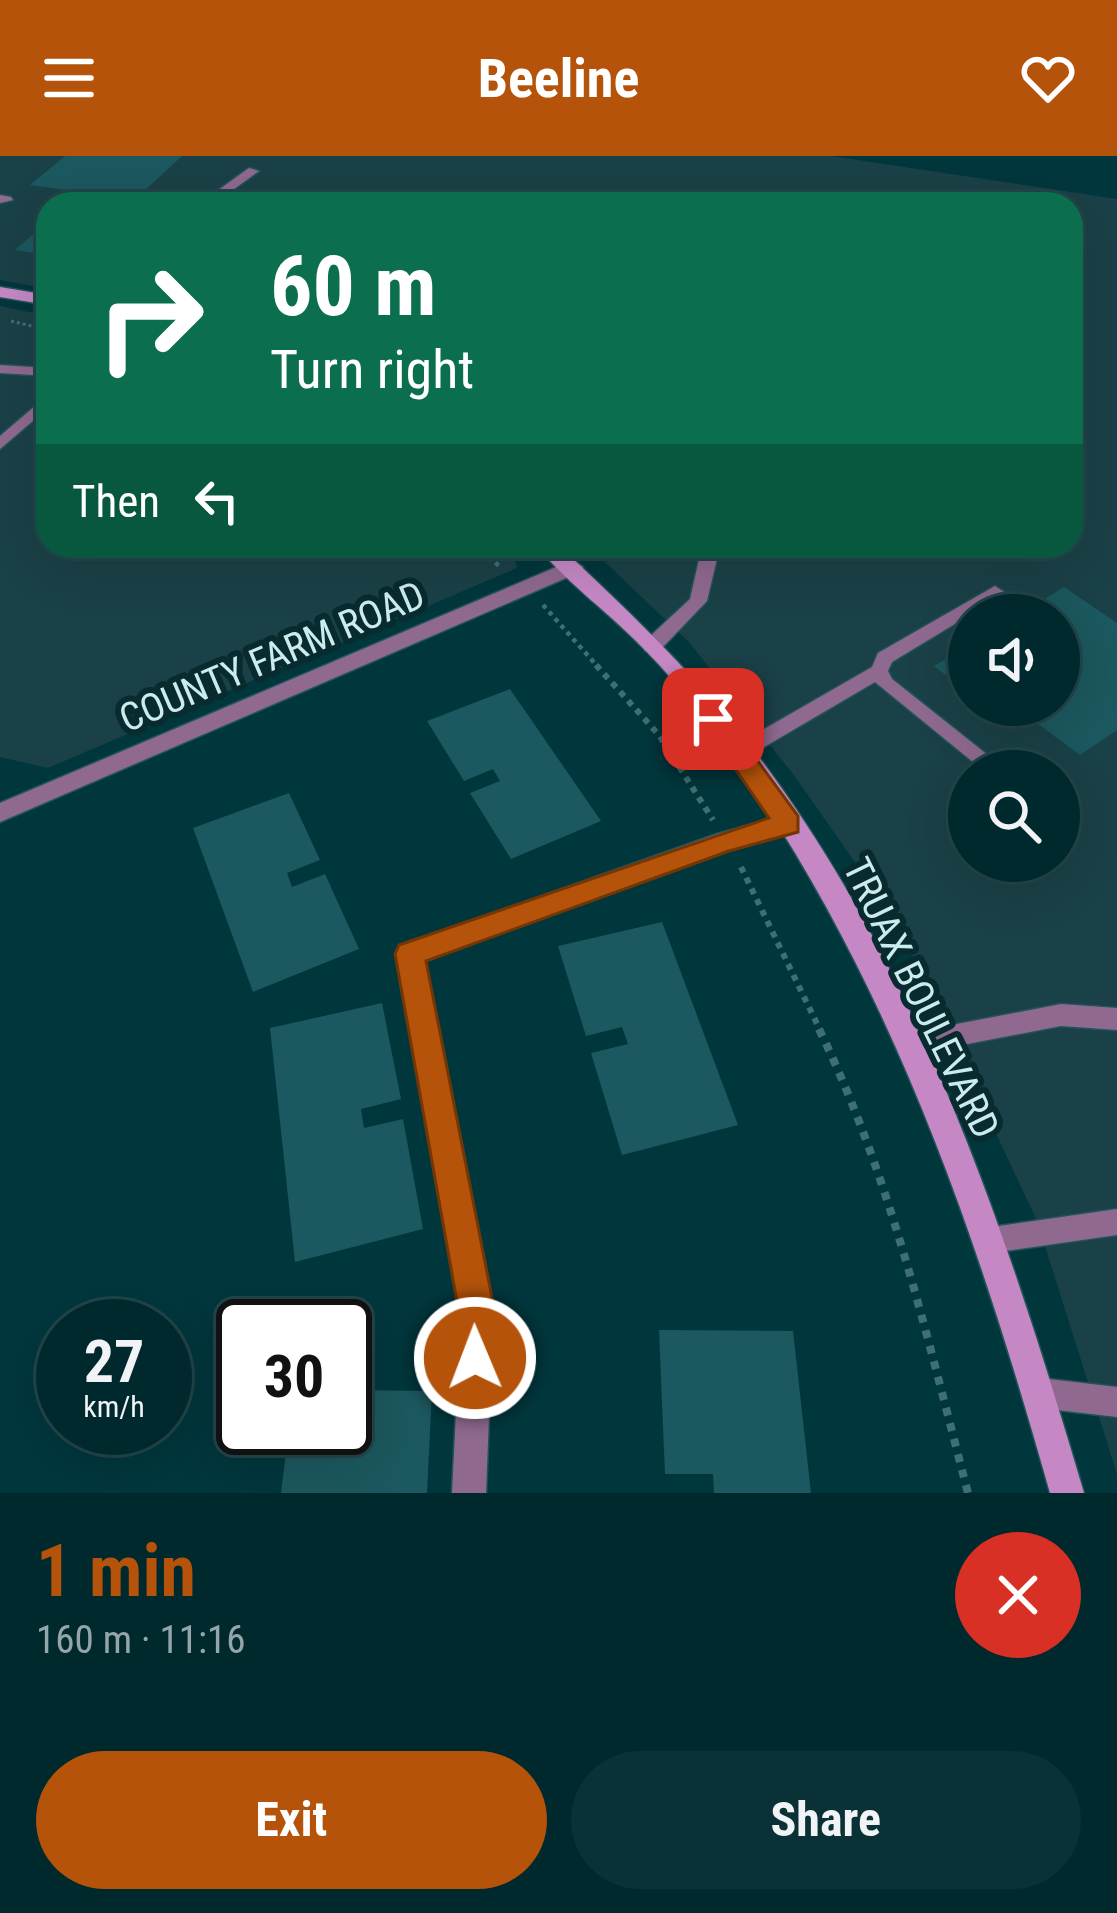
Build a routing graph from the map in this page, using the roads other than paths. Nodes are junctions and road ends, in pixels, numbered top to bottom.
1 (253, 171) dead end
2 (222, 192) edge
3 (0, 292) edge
4 (36, 298) edge
5 (0, 369) edge
6 (36, 371) edge
7 (36, 409) edge
8 (8, 429) edge
9 (0, 444) edge
10 (562, 558) edge
11 (708, 558) edge
12 (573, 567) junction
13 (994, 592) dead end
14 (652, 646) junction
15 (879, 671) junction
16 (971, 750) edge
17 (740, 752) junction
18 (0, 813) edge
19 (788, 824) junction
20 (1117, 1019) edge
21 (910, 1044) junction
22 (1117, 1222) edge
23 (991, 1240) junction
24 (1040, 1393) junction
25 (1117, 1402) edge
26 (469, 1493) edge
27 (1067, 1493) edge

1 - 2 lane
3 - 4 main road
5 - 6 lane
7 - 8 lane
8 - 9 lane
10 - 12 main road, TRUAX BOULEVARD
11 - 14 lane
12 - 14 main road, TRUAX BOULEVARD
12 - 18 street, COUNTY FARM ROAD
13 - 15 lane
14 - 17 main road, TRUAX BOULEVARD
15 - 16 lane
15 - 17 lane
17 - 19 main road, TRUAX BOULEVARD
19 - 21 main road, TRUAX BOULEVARD
19 - 26 street
20 - 21 lane
21 - 23 main road, TRUAX BOULEVARD
22 - 23 lane
23 - 24 main road, TRUAX BOULEVARD
24 - 25 lane
24 - 27 main road, TRUAX BOULEVARD

